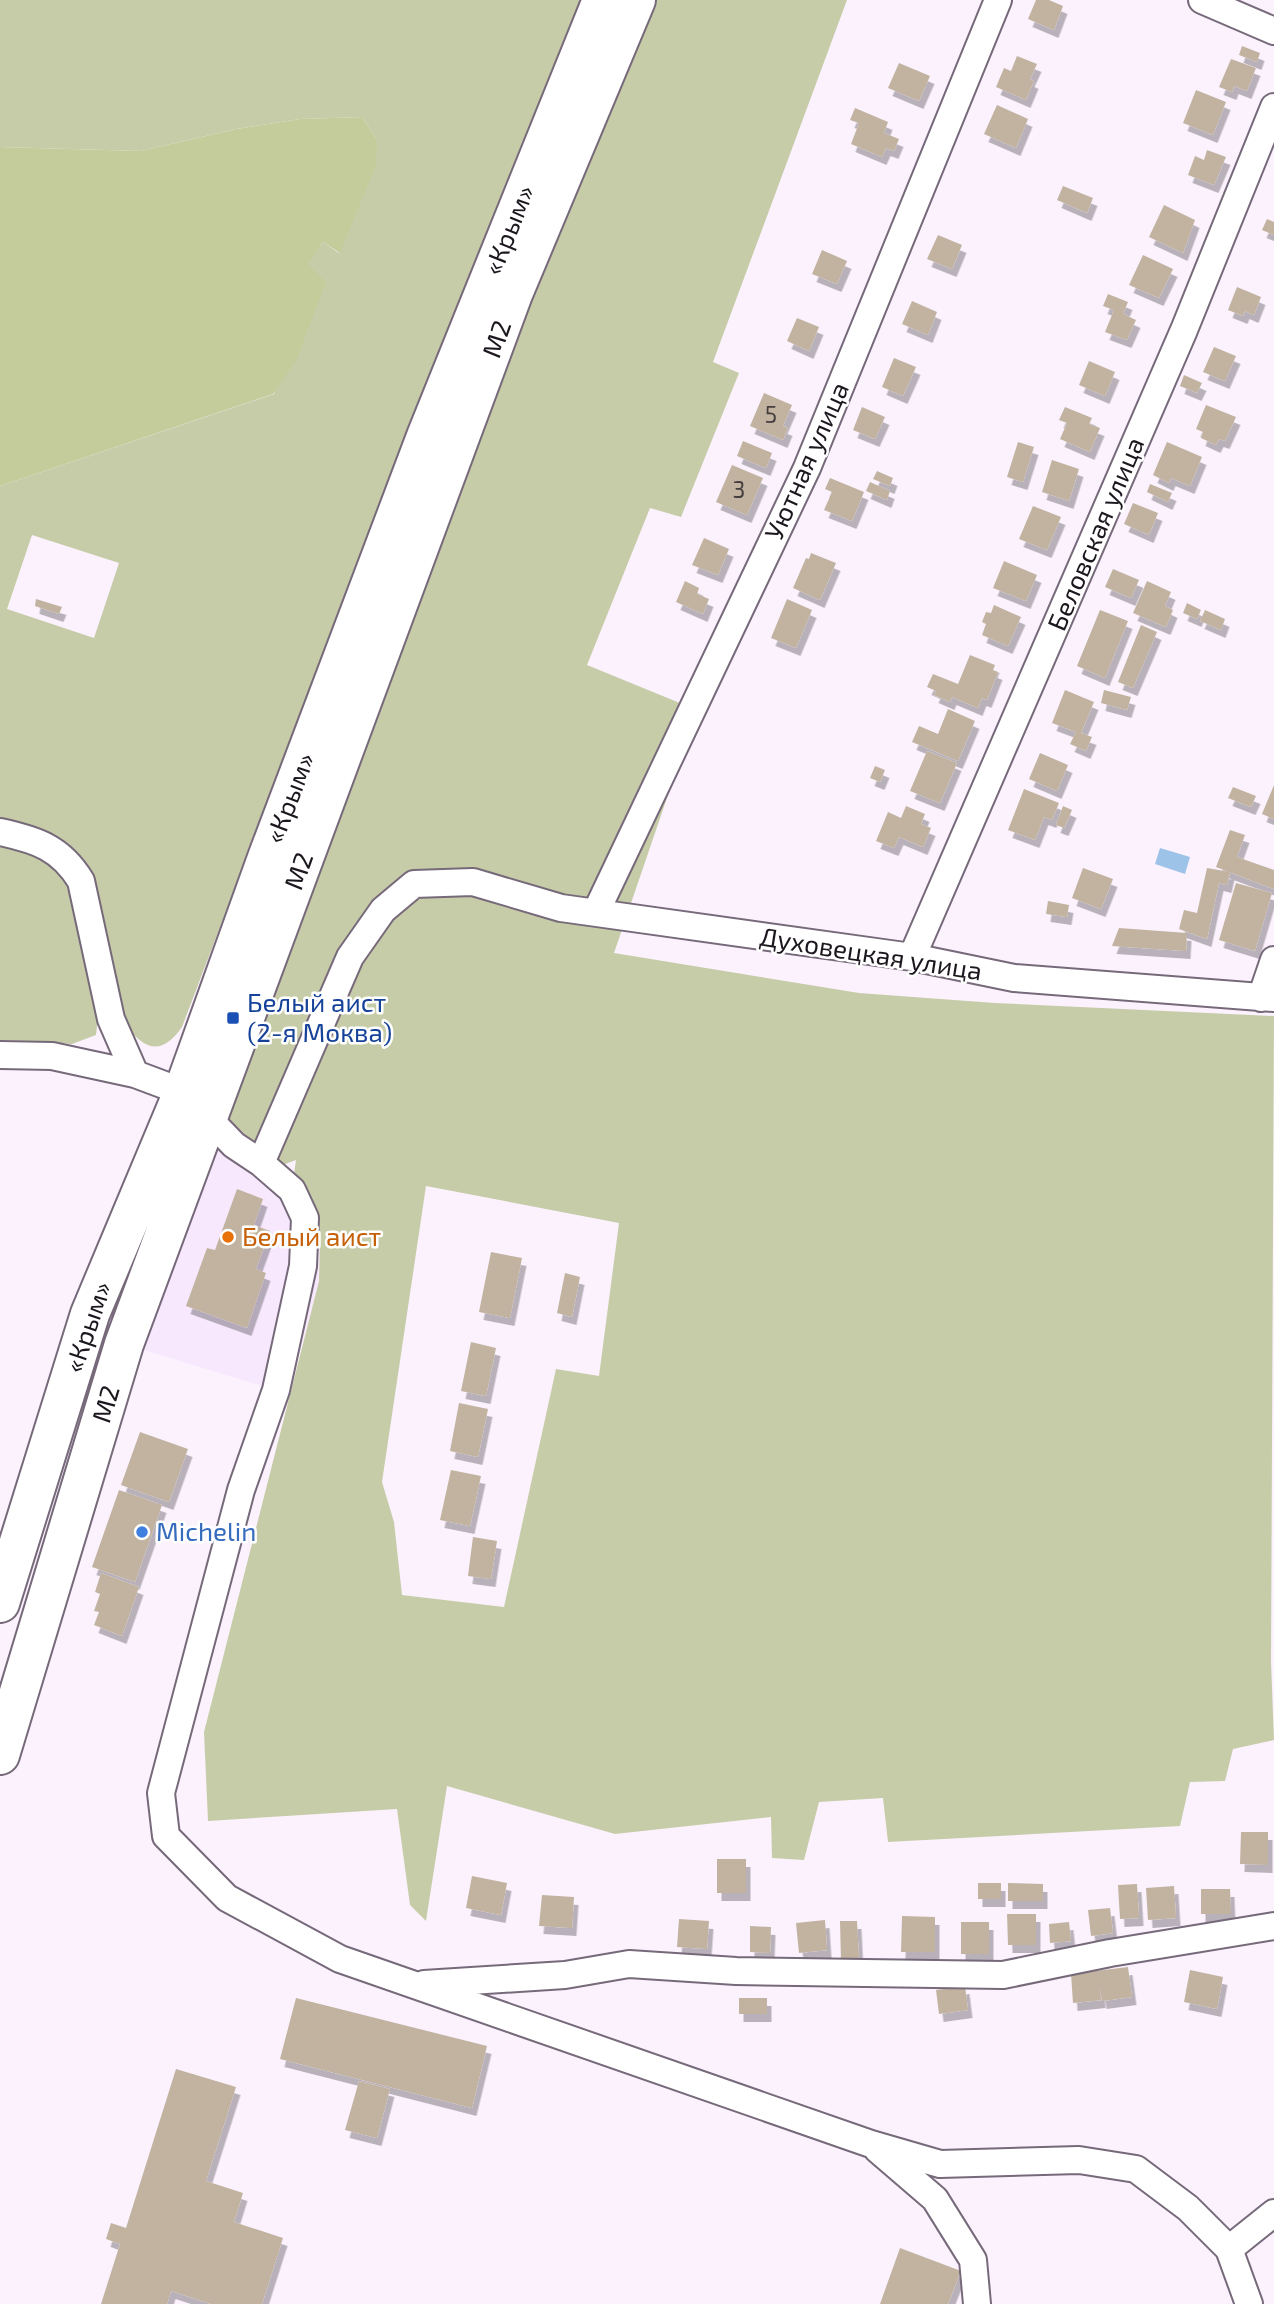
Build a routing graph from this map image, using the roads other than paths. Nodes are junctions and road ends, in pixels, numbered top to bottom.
1 (602, 0) edge
2 (636, 0) edge
3 (999, 0) edge
4 (1202, 0) edge
5 (1274, 31) edge
6 (1274, 107) edge
7 (0, 832) edge
8 (596, 912) junction
9 (912, 957) junction
10 (1274, 960) edge
11 (1268, 998) edge
12 (0, 1055) edge
13 (135, 1074) junction
14 (195, 1105) junction
15 (261, 1163) junction
16 (0, 1603) edge
17 (0, 1755) edge
18 (1274, 1926) edge
19 (411, 1985) junction
20 (871, 2144) junction
21 (1274, 2213) edge
22 (1229, 2249) junction
23 (977, 2304) edge
24 (1249, 2304) edge

1 - 14 highway, «Крым»
2 - 14 highway, М2
3 - 8 street, Уютная улица
4 - 5 street
6 - 9 street, Беловская улица
7 - 13 street
8 - 9 street, Духовецкая улица
8 - 15 street, Духовецкая улица
9 - 11 street, Духовецкая улица
10 - 11 street
12 - 13 street
13 - 14 street
14 - 15 street
14 - 16 highway, «Крым»
14 - 17 highway, М2
15 - 19 street
18 - 19 street
19 - 20 street
20 - 22 street
20 - 23 street
21 - 22 street
22 - 24 street

